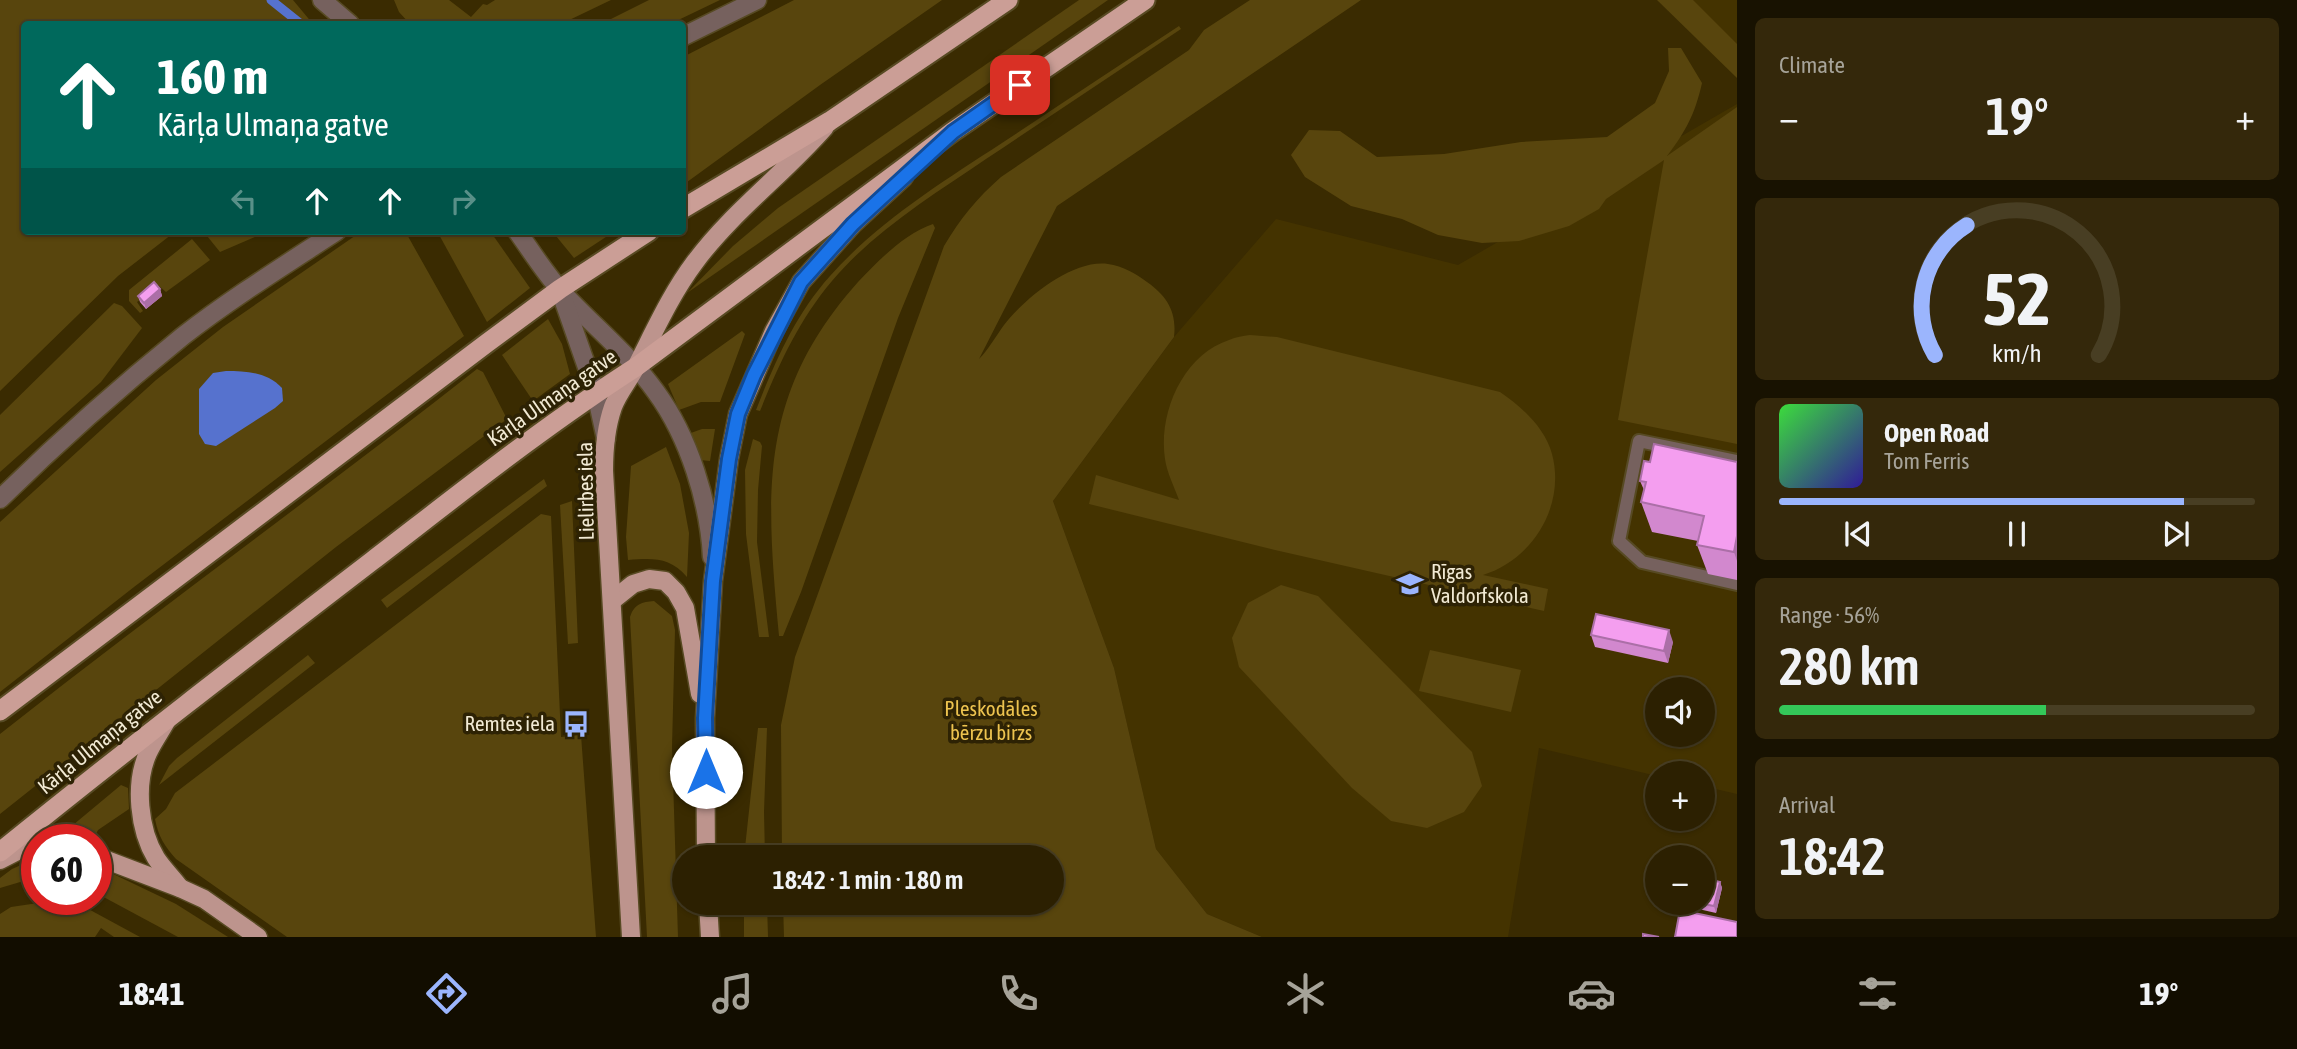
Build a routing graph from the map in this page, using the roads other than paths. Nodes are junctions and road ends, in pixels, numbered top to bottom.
1 (322, 0) edge
2 (757, 0) edge
3 (1008, 0) edge
4 (1145, 0) edge
5 (346, 21) edge
6 (686, 35) edge
7 (830, 121) junction
8 (953, 132) junction
9 (686, 207) edge
10 (331, 235) edge
11 (520, 235) edge
12 (643, 235) edge
13 (560, 289) junction
14 (636, 367) junction
15 (596, 393) junction
16 (606, 441) junction
17 (1737, 461) edge
18 (0, 499) edge
19 (713, 581) junction
20 (1737, 584) edge
21 (613, 600) junction
22 (0, 711) edge
23 (169, 716) junction
24 (705, 718) junction
25 (706, 845) edge
26 (21, 849) edge
27 (0, 852) edge
28 (0, 860) edge
29 (112, 862) edge
30 (180, 888) junction
31 (709, 915) edge
32 (258, 937) edge
33 (631, 937) edge
34 (710, 937) edge

1 - 5 street
2 - 6 street
3 - 7 highway
4 - 8 highway, Kārļa Ulmaņa gatve
7 - 9 highway
7 - 14 main road, Lielirbes iela
8 - 14 highway, Kārļa Ulmaņa gatve
8 - 19 main road
10 - 18 street
11 - 13 street
12 - 13 highway
13 - 14 street
13 - 15 street
13 - 22 highway
14 - 15 highway, Kārļa Ulmaņa gatve
14 - 16 main road, Lielirbes iela
14 - 19 street
15 - 16 street
15 - 23 highway, Kārļa Ulmaņa gatve
16 - 21 main road, Lielirbes iela
17 - 20 lane
19 - 24 main road
21 - 24 main road
21 - 33 main road, Lielirbes iela
23 - 27 highway, Kārļa Ulmaņa gatve
23 - 30 main road
24 - 25 main road
26 - 28 main road
29 - 30 main road
30 - 32 main road
31 - 34 main road

